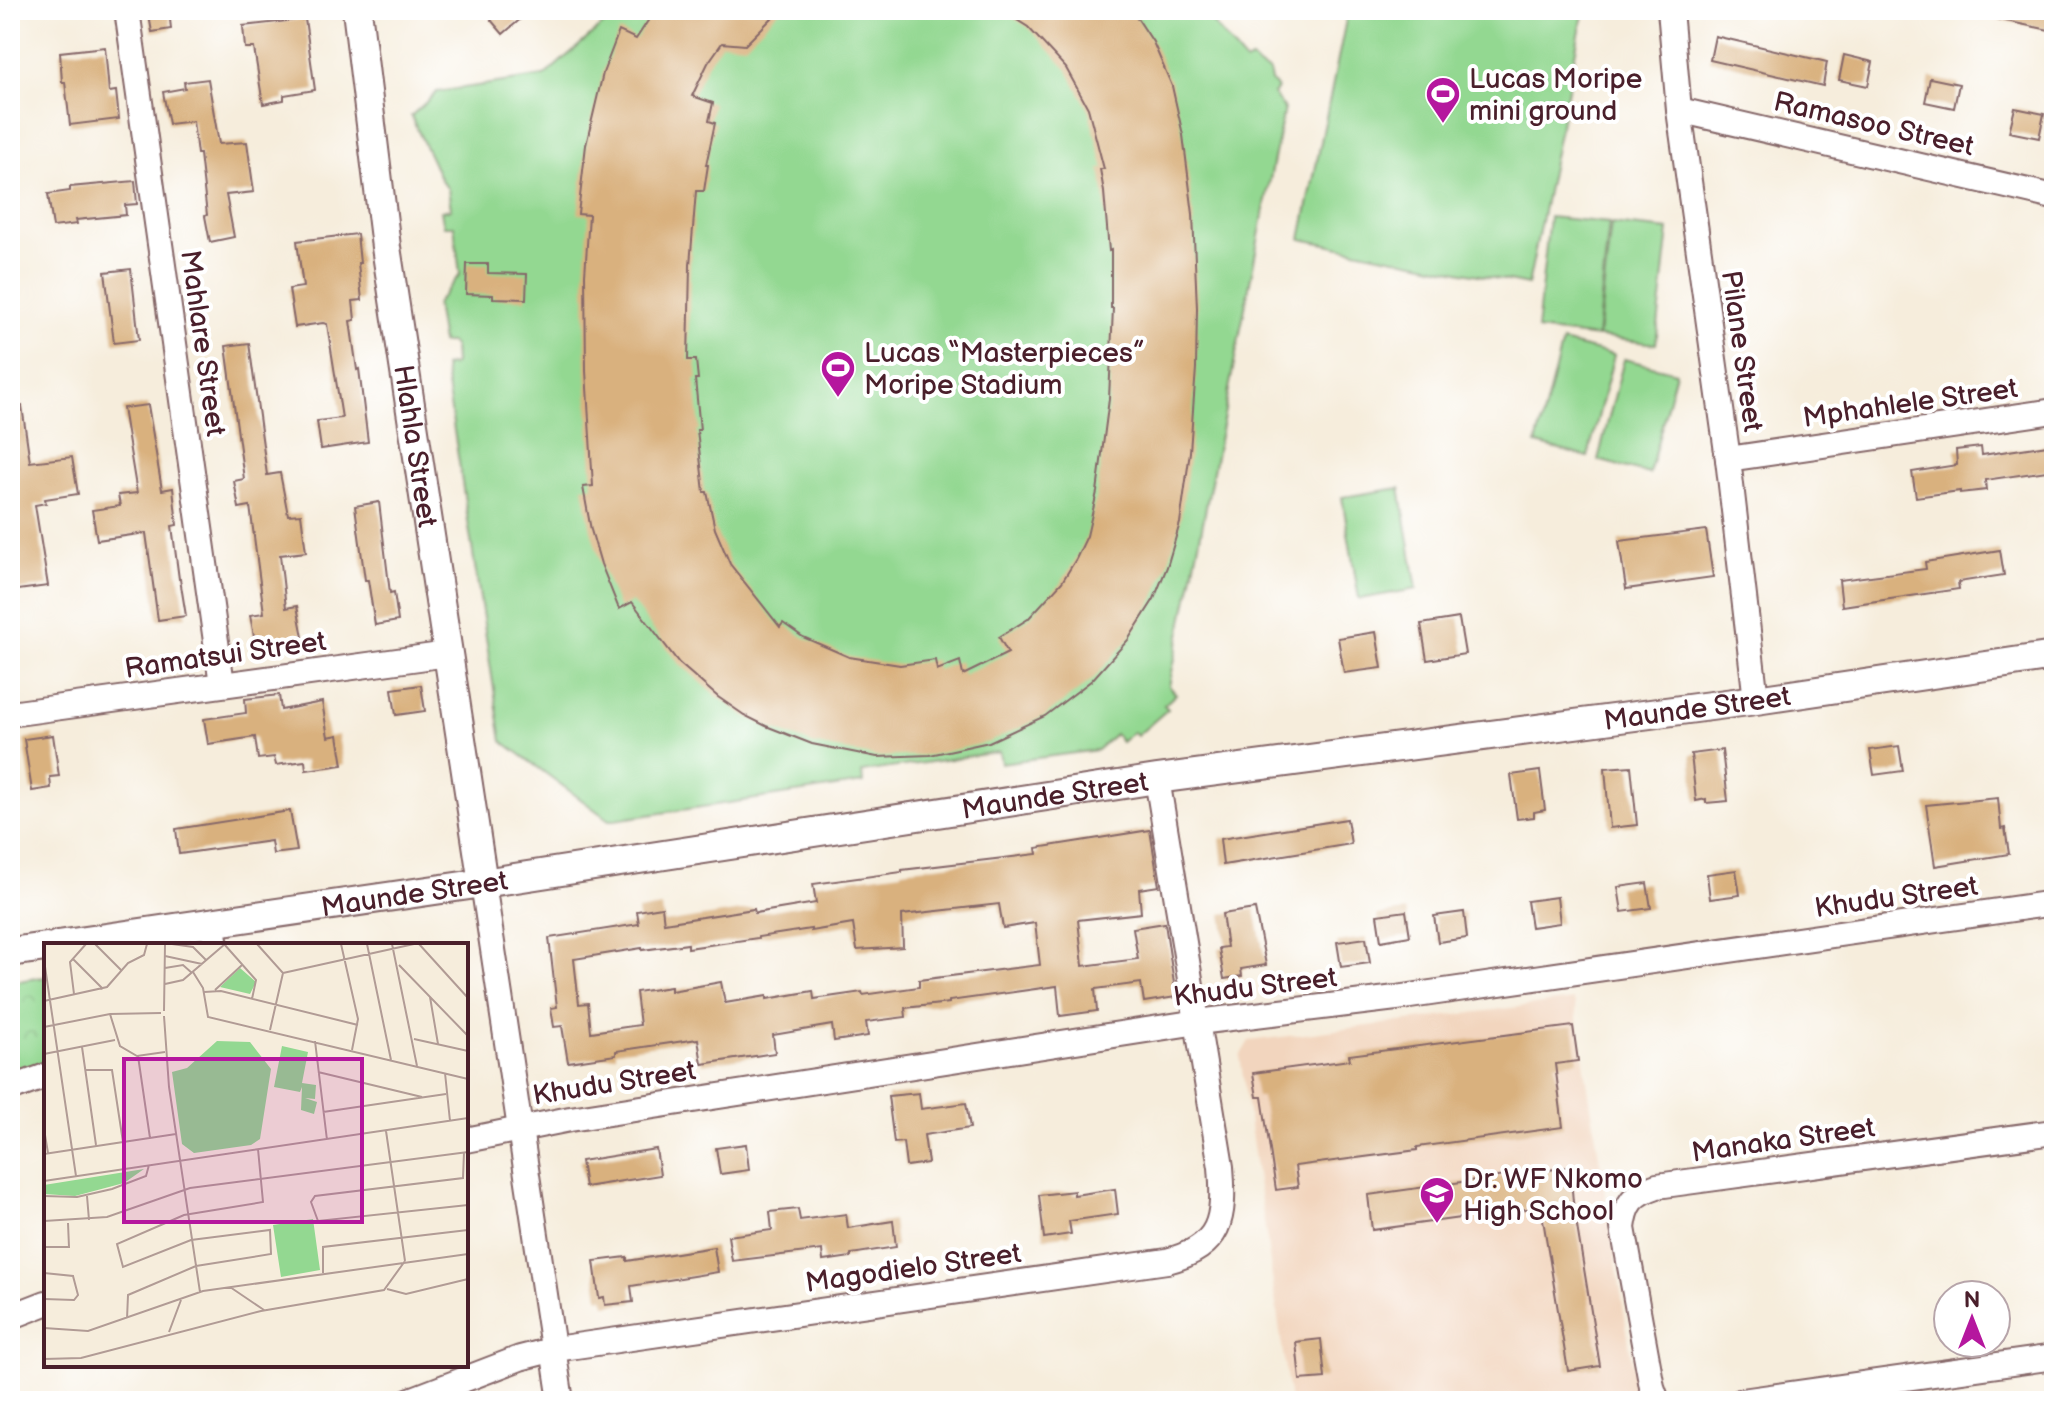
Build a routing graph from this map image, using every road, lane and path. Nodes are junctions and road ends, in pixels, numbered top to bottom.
1 (127, 10) edge
2 (357, 10) edge
3 (1670, 10) edge
4 (1679, 110) junction
5 (2054, 197) edge
6 (2054, 411) edge
7 (1728, 459) junction
8 (448, 654) junction
9 (2054, 656) edge
10 (222, 684) junction
11 (1756, 700) junction
12 (10, 714) edge
13 (1157, 779) junction
14 (483, 883) junction
15 (2054, 903) edge
16 (214, 933) edge
17 (84, 943) edge
18 (44, 947) edge
19 (10, 952) edge
20 (1198, 1022) junction
21 (44, 1077) edge
22 (10, 1089) edge
23 (521, 1128) junction
24 (2054, 1132) edge
25 (468, 1140) edge
26 (44, 1304) edge
27 (10, 1317) edge
28 (555, 1349) junction
29 (2054, 1357) edge
30 (408, 1401) edge
31 (561, 1401) edge
32 (1657, 1401) edge
33 (1742, 1401) edge

1 - 10 street, Mahlare Street
2 - 8 street, Hlahla Street
3 - 4 street, Pilane Street
4 - 5 street, Ramasoo Street
4 - 7 street, Pilane Street
6 - 7 street, Mphahlele Street
7 - 11 street, Pilane Street
8 - 10 street, Ramatsui Street
8 - 14 street, Hlahla Street
9 - 11 street, Maunde Street
10 - 12 street, Ramatsui Street
11 - 13 street, Maunde Street
13 - 14 street, Maunde Street
13 - 20 street, Magodielo Street
14 - 16 street, Maunde Street
14 - 23 street
15 - 20 street, Khudu Street
16 - 17 street, Maunde Street
18 - 19 street
20 - 23 street, Khudu Street
20 - 28 street, Magodielo Street
21 - 22 street
23 - 25 street, Khudu Street
23 - 28 street
24 - 32 street, Manaka Street
26 - 27 street
28 - 30 street, Magodielo Street
28 - 31 street
29 - 33 street

